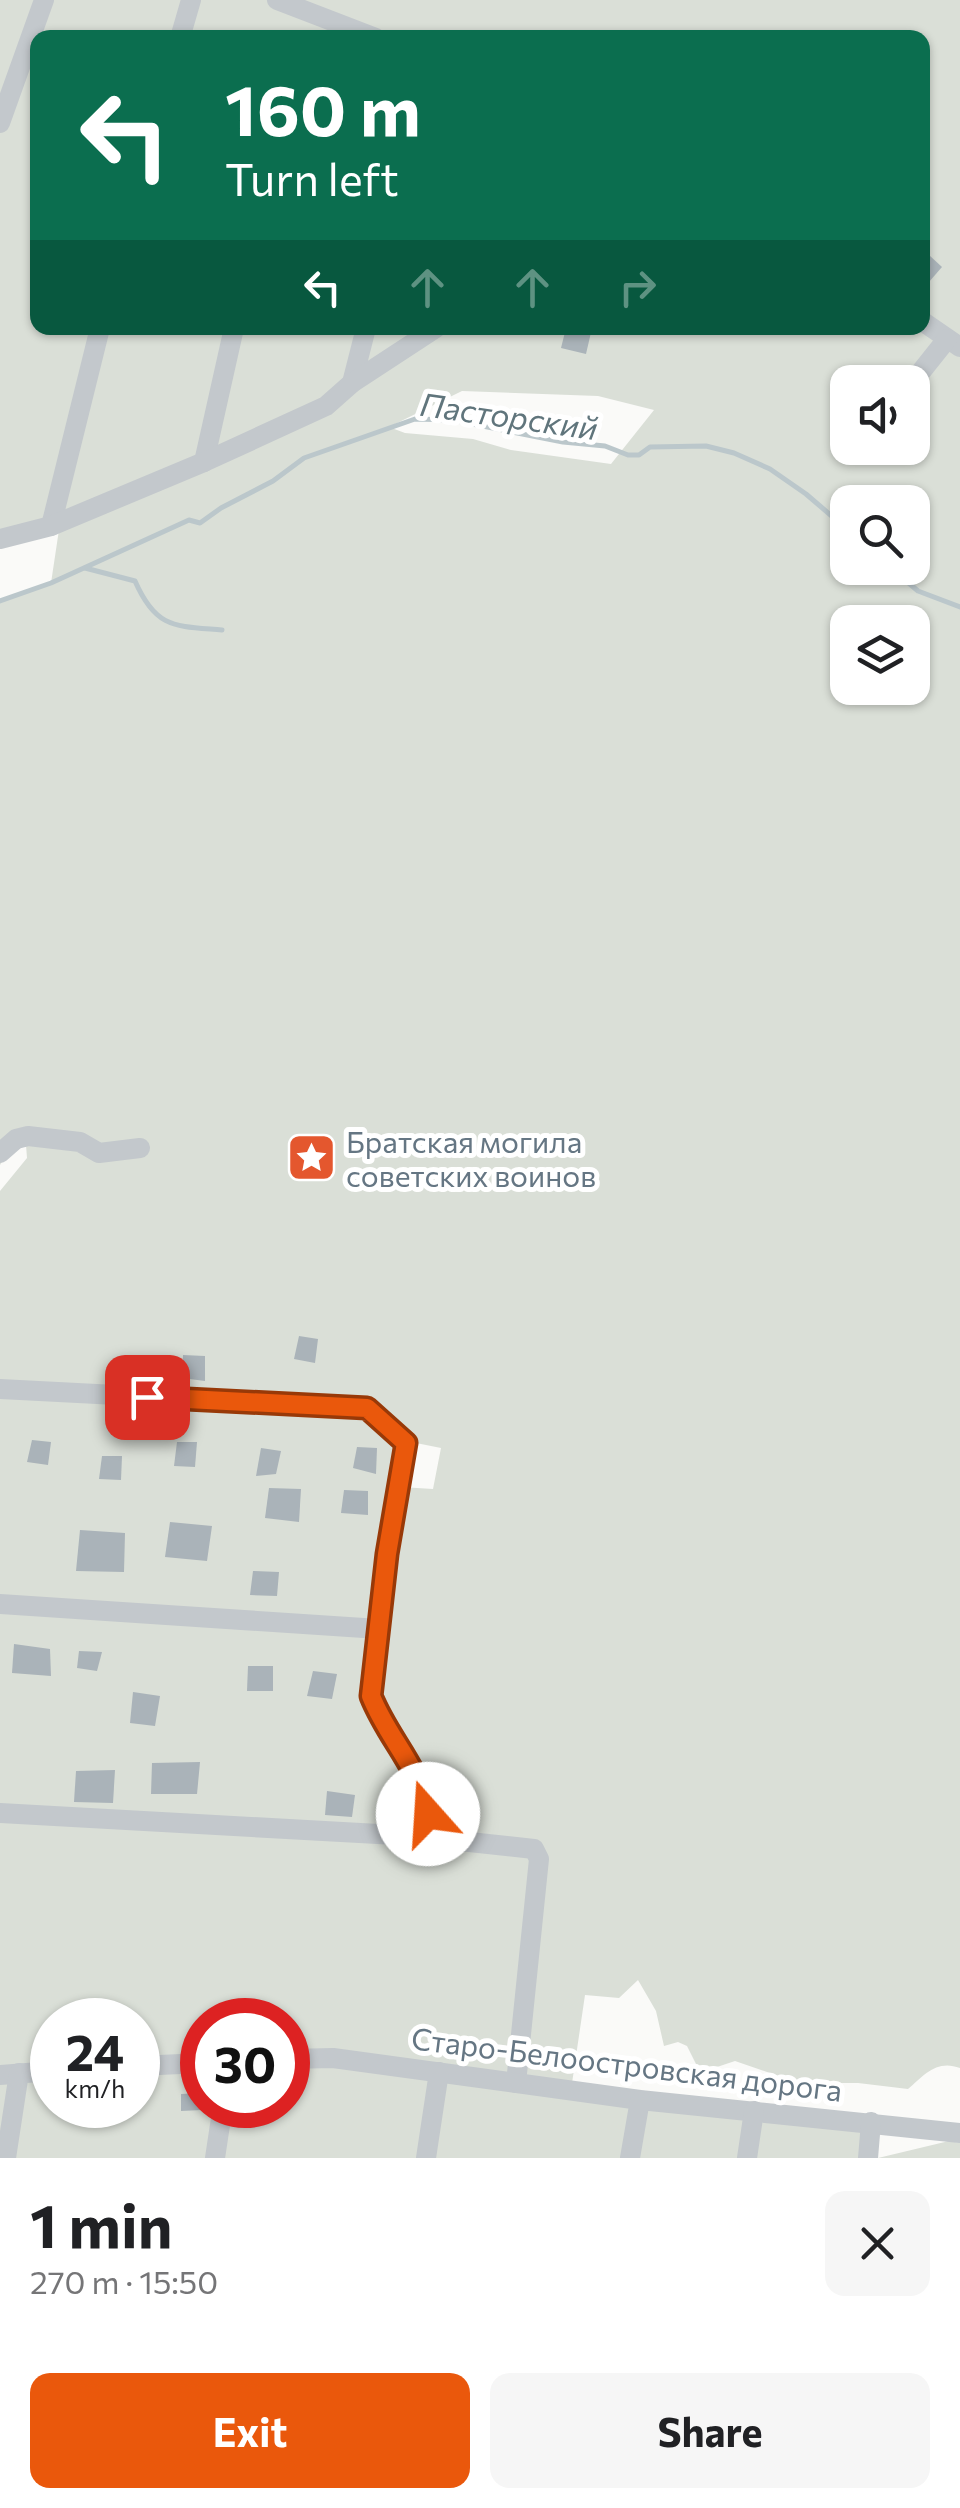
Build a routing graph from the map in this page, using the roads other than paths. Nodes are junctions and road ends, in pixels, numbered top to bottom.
1 (44, 0) edge
2 (191, 0) edge
3 (276, 0) edge
4 (326, 29) edge
5 (33, 30) edge
6 (182, 30) edge
7 (30, 39) edge
8 (0, 122) edge
9 (930, 327) edge
10 (98, 335) edge
11 (232, 335) edge
12 (364, 335) edge
13 (425, 335) edge
14 (953, 343) edge
15 (930, 366) edge
16 (352, 383) junction
17 (204, 462) junction
18 (51, 526) junction
19 (0, 540) edge
20 (140, 1148) dead end
21 (0, 1153) edge
22 (0, 1390) edge
23 (0, 1604) edge
24 (379, 1628) junction
25 (0, 1813) edge
26 (436, 1838) junction
27 (310, 2059) edge
28 (439, 2072) junction
29 (10, 2074) edge
30 (516, 2083) junction
31 (640, 2100) junction
32 (754, 2111) junction
33 (871, 2122) junction
34 (220, 2128) edge
35 (960, 2133) edge
36 (6, 2158) edge
37 (215, 2158) edge
38 (426, 2158) edge
39 (630, 2158) edge
40 (747, 2158) edge
41 (868, 2158) edge

1 - 5 street
2 - 6 street
3 - 4 street
7 - 8 street
9 - 14 street
10 - 18 street
11 - 17 street
12 - 16 street
13 - 16 street
14 - 15 street
16 - 17 street
17 - 18 street
18 - 19 street
20 - 21 street
22 - 24 street
23 - 24 street
24 - 26 street
25 - 26 street
26 - 30 street
27 - 28 street, Старо-Белоостровская дорога
28 - 30 street, Старо-Белоостровская дорога
28 - 38 street
29 - 36 street
30 - 31 street, Старо-Белоостровская дорога
31 - 32 street, Старо-Белоостровская дорога
31 - 39 street
32 - 33 street, Старо-Белоостровская дорога
32 - 40 street
33 - 35 street, Старо-Белоостровская дорога
33 - 41 street
34 - 37 street

